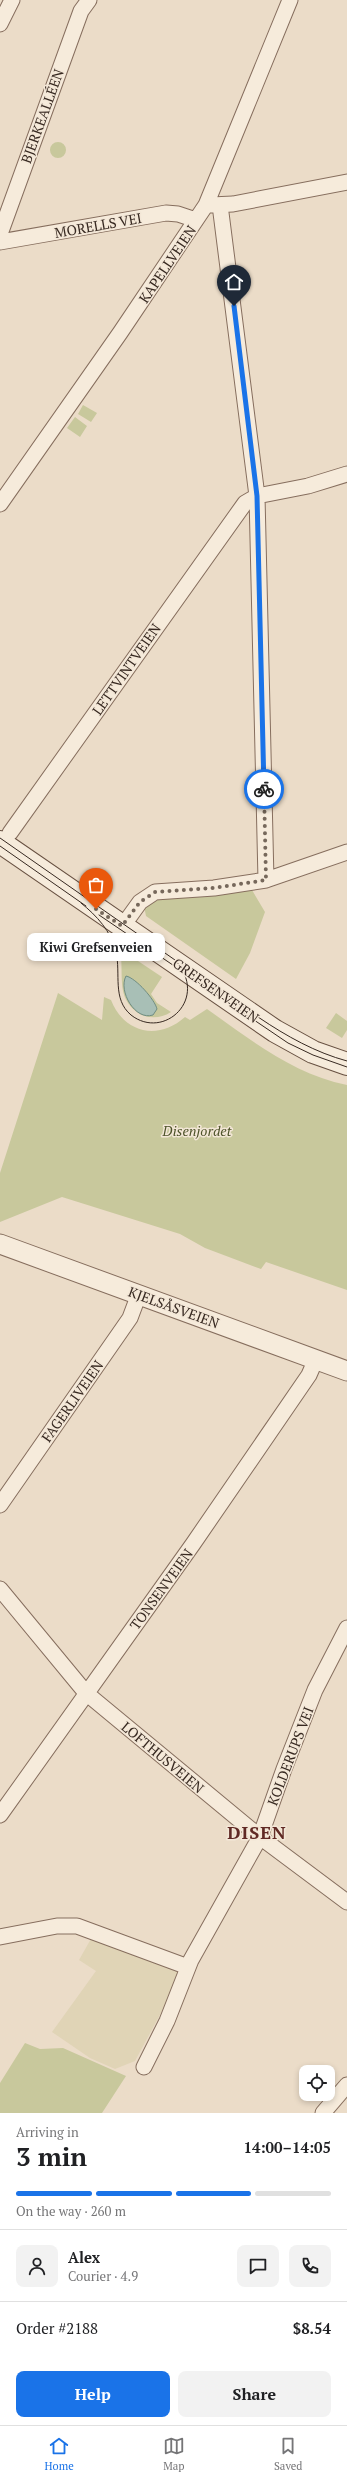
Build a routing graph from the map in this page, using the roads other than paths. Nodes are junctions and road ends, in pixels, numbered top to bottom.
1 (12, 0) edge
2 (89, 0) edge
3 (290, 0) edge
4 (0, 24) edge
5 (347, 182) edge
6 (213, 205) junction
7 (196, 220) junction
8 (0, 234) edge
9 (0, 242) edge
10 (347, 474) edge
11 (257, 496) junction
12 (0, 504) edge
13 (3, 838) edge
14 (347, 852) edge
15 (266, 880) junction
16 (122, 926) junction
17 (347, 1064) edge
18 (0, 1244) edge
19 (139, 1294) junction
20 (316, 1359) junction
21 (347, 1371) edge
22 (0, 1505) edge
23 (0, 1589) edge
24 (347, 1628) edge
25 (347, 1649) edge
26 (330, 1664) junction
27 (86, 1693) junction
28 (0, 1815) edge
29 (260, 1838) junction
30 (347, 1902) edge
31 (0, 1937) edge
32 (188, 1967) junction
33 (144, 2067) dead end
34 (347, 2086) edge
35 (323, 2113) edge

1 - 4 street
2 - 8 street, BJERKEALLÉEN
3 - 6 street, KAPELLVEIEN
5 - 6 street
6 - 7 street, KAPELLVEIEN
6 - 11 street
7 - 9 street, MORELLS VEI
7 - 12 street, KAPELLVEIEN
10 - 11 street
11 - 13 street, LETTVINTVEIEN
11 - 15 street
13 - 16 main road, GREFSENVEIEN
14 - 15 street
15 - 16 street
16 - 17 main road, GREFSENVEIEN
18 - 19 street, KJELSÅSVEIEN
19 - 20 street, KJELSÅSVEIEN
19 - 22 street, FAGERLIVEIEN
20 - 21 street, KJELSÅSVEIEN
20 - 27 street, TONSENVEIEN
23 - 27 street, LOFTHUSVEIEN
24 - 26 street, KOLDERUPS VEI
25 - 26 street
26 - 29 street, KOLDERUPS VEI
27 - 28 street, TONSENVEIEN
27 - 29 street, LOFTHUSVEIEN
29 - 30 street, LOFTHUSVEIEN
29 - 32 street, KOLDERUPS VEI
31 - 32 street
32 - 33 street, KOLDERUPS VEI
34 - 35 street

